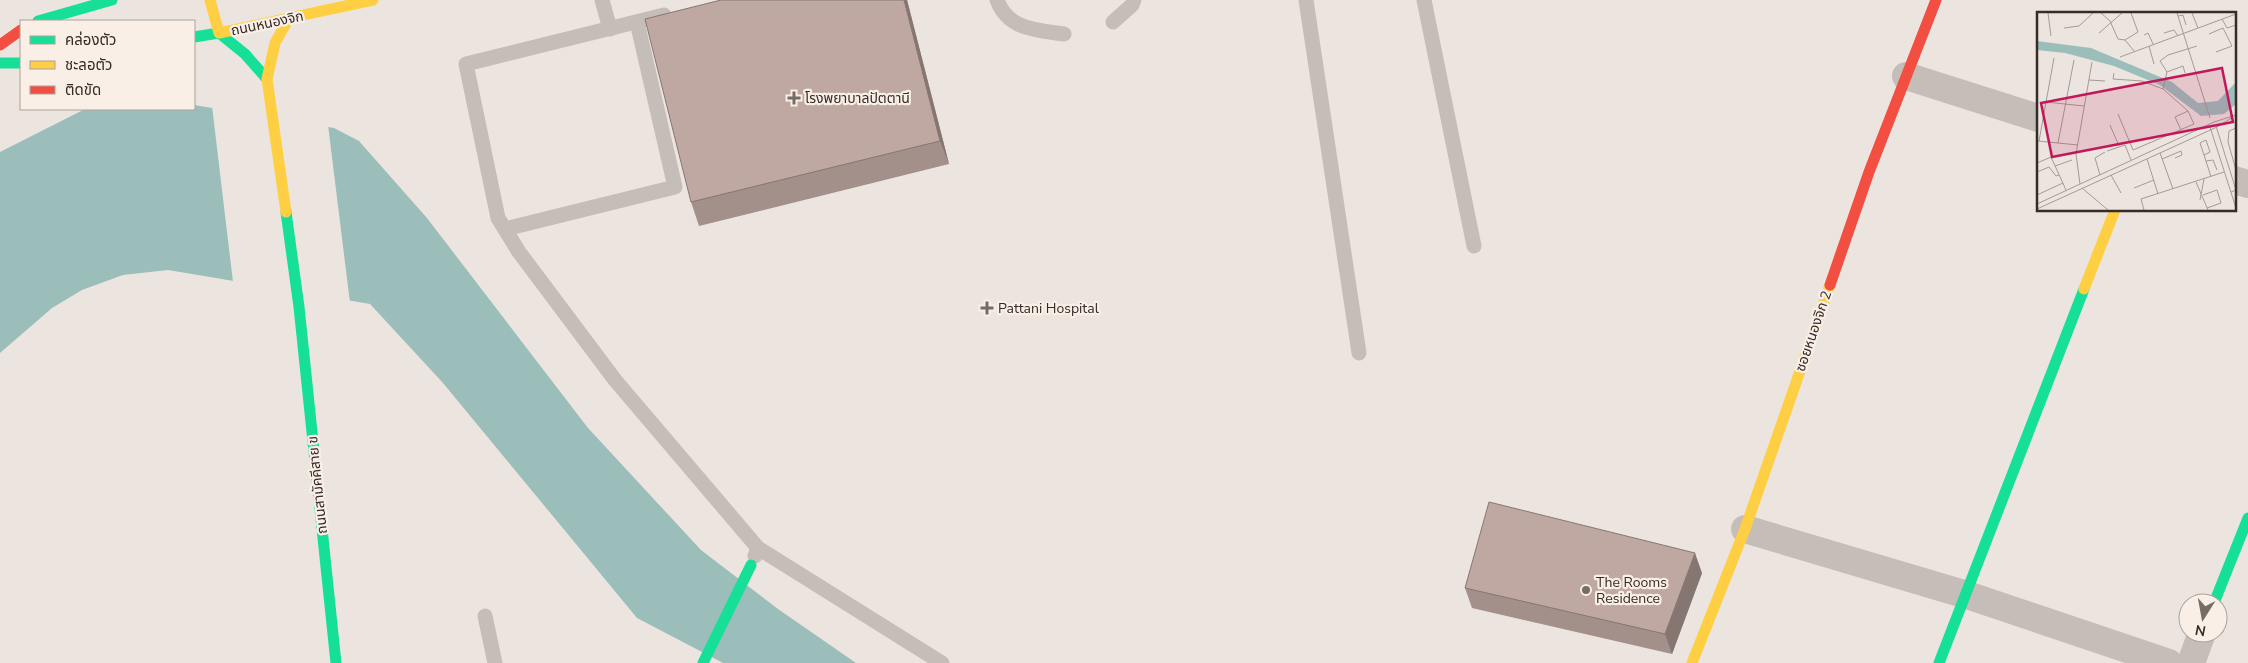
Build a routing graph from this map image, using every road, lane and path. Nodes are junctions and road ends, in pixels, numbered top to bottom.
1 (112, 0) edge
2 (210, 0) edge
3 (373, 0) edge
4 (602, 0) edge
5 (997, 0) edge
6 (1134, 0) edge
7 (1306, 0) edge
8 (1424, 0) edge
9 (1936, 0) edge
10 (682, 11) edge
11 (288, 13) junction
12 (42, 20) edge
13 (637, 22) junction
14 (1113, 22) dead end
15 (610, 29) junction
16 (20, 31) edge
17 (219, 33) junction
18 (1064, 34) dead end
19 (195, 37) edge
20 (0, 45) edge
21 (0, 63) edge
22 (20, 64) edge
23 (1906, 76) junction
24 (267, 79) junction
25 (2037, 118) edge
26 (2115, 211) edge
27 (505, 229) junction
28 (1474, 246) dead end
29 (1359, 353) dead end
30 (2248, 518) edge
31 (1745, 529) junction
32 (758, 548) junction
33 (751, 565) joint
34 (2218, 593) edge
35 (1967, 595) junction
36 (485, 616) dead end
37 (2198, 643) edge
38 (336, 663) edge
39 (495, 663) edge
40 (703, 663) edge
41 (942, 663) edge
42 (1692, 663) edge
43 (1939, 663) edge
44 (2169, 663) edge
45 (2191, 663) edge

1 - 12 street
2 - 17 street
3 - 11 street, ถนนหนองจิก
4 - 15 lane
5 - 18 lane
6 - 14 lane
7 - 29 lane
8 - 28 lane
9 - 23 street, ซอยหนองจิก 2
10 - 13 lane
11 - 17 street, ถนนหนองจิก
11 - 24 street, ถนนสามัคคีสาย ข
13 - 15 lane
13 - 27 lane
15 - 27 lane
16 - 20 street
17 - 19 street, ถนนหนองจิก
17 - 24 street
21 - 22 street
23 - 25 street
23 - 31 street, ซอยหนองจิก 2
24 - 38 street, ถนนสามัคคีสาย ข
26 - 35 street
27 - 32 lane
30 - 34 street
31 - 35 street
31 - 42 street, ซอยหนองจิก 2
32 - 33 lane
32 - 41 lane
33 - 40 street
35 - 43 street
35 - 44 street
36 - 39 lane
37 - 45 street

